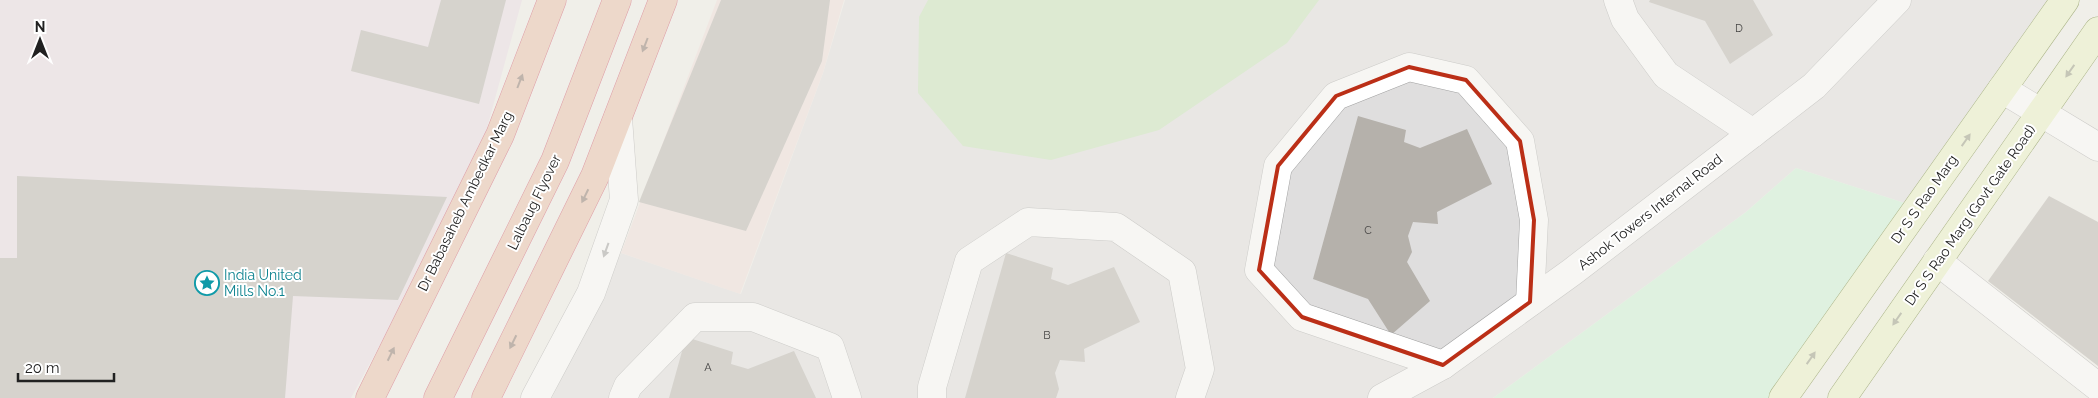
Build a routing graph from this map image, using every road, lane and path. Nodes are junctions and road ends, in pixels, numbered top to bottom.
1 (552, 0) edge
2 (617, 0) edge
3 (634, 0) edge
4 (663, 0) edge
5 (1618, 0) edge
6 (1897, 0) edge
7 (2065, 0) edge
8 (2098, 32) edge
9 (2002, 89) junction
10 (2042, 112) junction
11 (618, 118) junction
12 (1753, 133) junction
13 (2098, 147) edge
14 (1937, 261) junction
15 (1530, 302) junction
16 (1443, 365) junction
17 (2098, 387) edge
18 (370, 398) edge
19 (438, 398) edge
20 (456, 398) edge
21 (486, 398) edge
22 (535, 398) edge
23 (624, 398) edge
24 (847, 398) edge
25 (932, 398) edge
26 (1190, 398) edge
27 (1382, 398) edge
28 (1783, 398) edge
29 (1842, 398) edge

18 -> 1 highway, Dr Babasaheb Ambedkar Marg
2 - 19 highway, Lalbaug Flyover
3 - 20 highway, Lalbaug Flyover
4 -> 11 highway
5 - 12 street
6 - 12 street, Ashok Towers Internal Road
7 - 9 main road, Dr S S Rao Marg
8 -> 10 main road, Dr S S Rao Marg (Govt Gate Road)
9 - 10 street
28 -> 9 main road, Dr S S Rao Marg
10 - 13 street
10 - 14 main road, Dr S S Rao Marg (Govt Gate Road)
11 -> 21 highway
11 -> 22 street
12 - 15 street, Ashok Towers Internal Road
14 - 17 street
14 -> 29 main road, Dr S S Rao Marg (Govt Gate Road)
15 - 16 street, Ashok Towers Internal Road
15 - 16 street
16 - 27 street, Ashok Towers Internal Road
23 - 24 street
25 - 26 street

